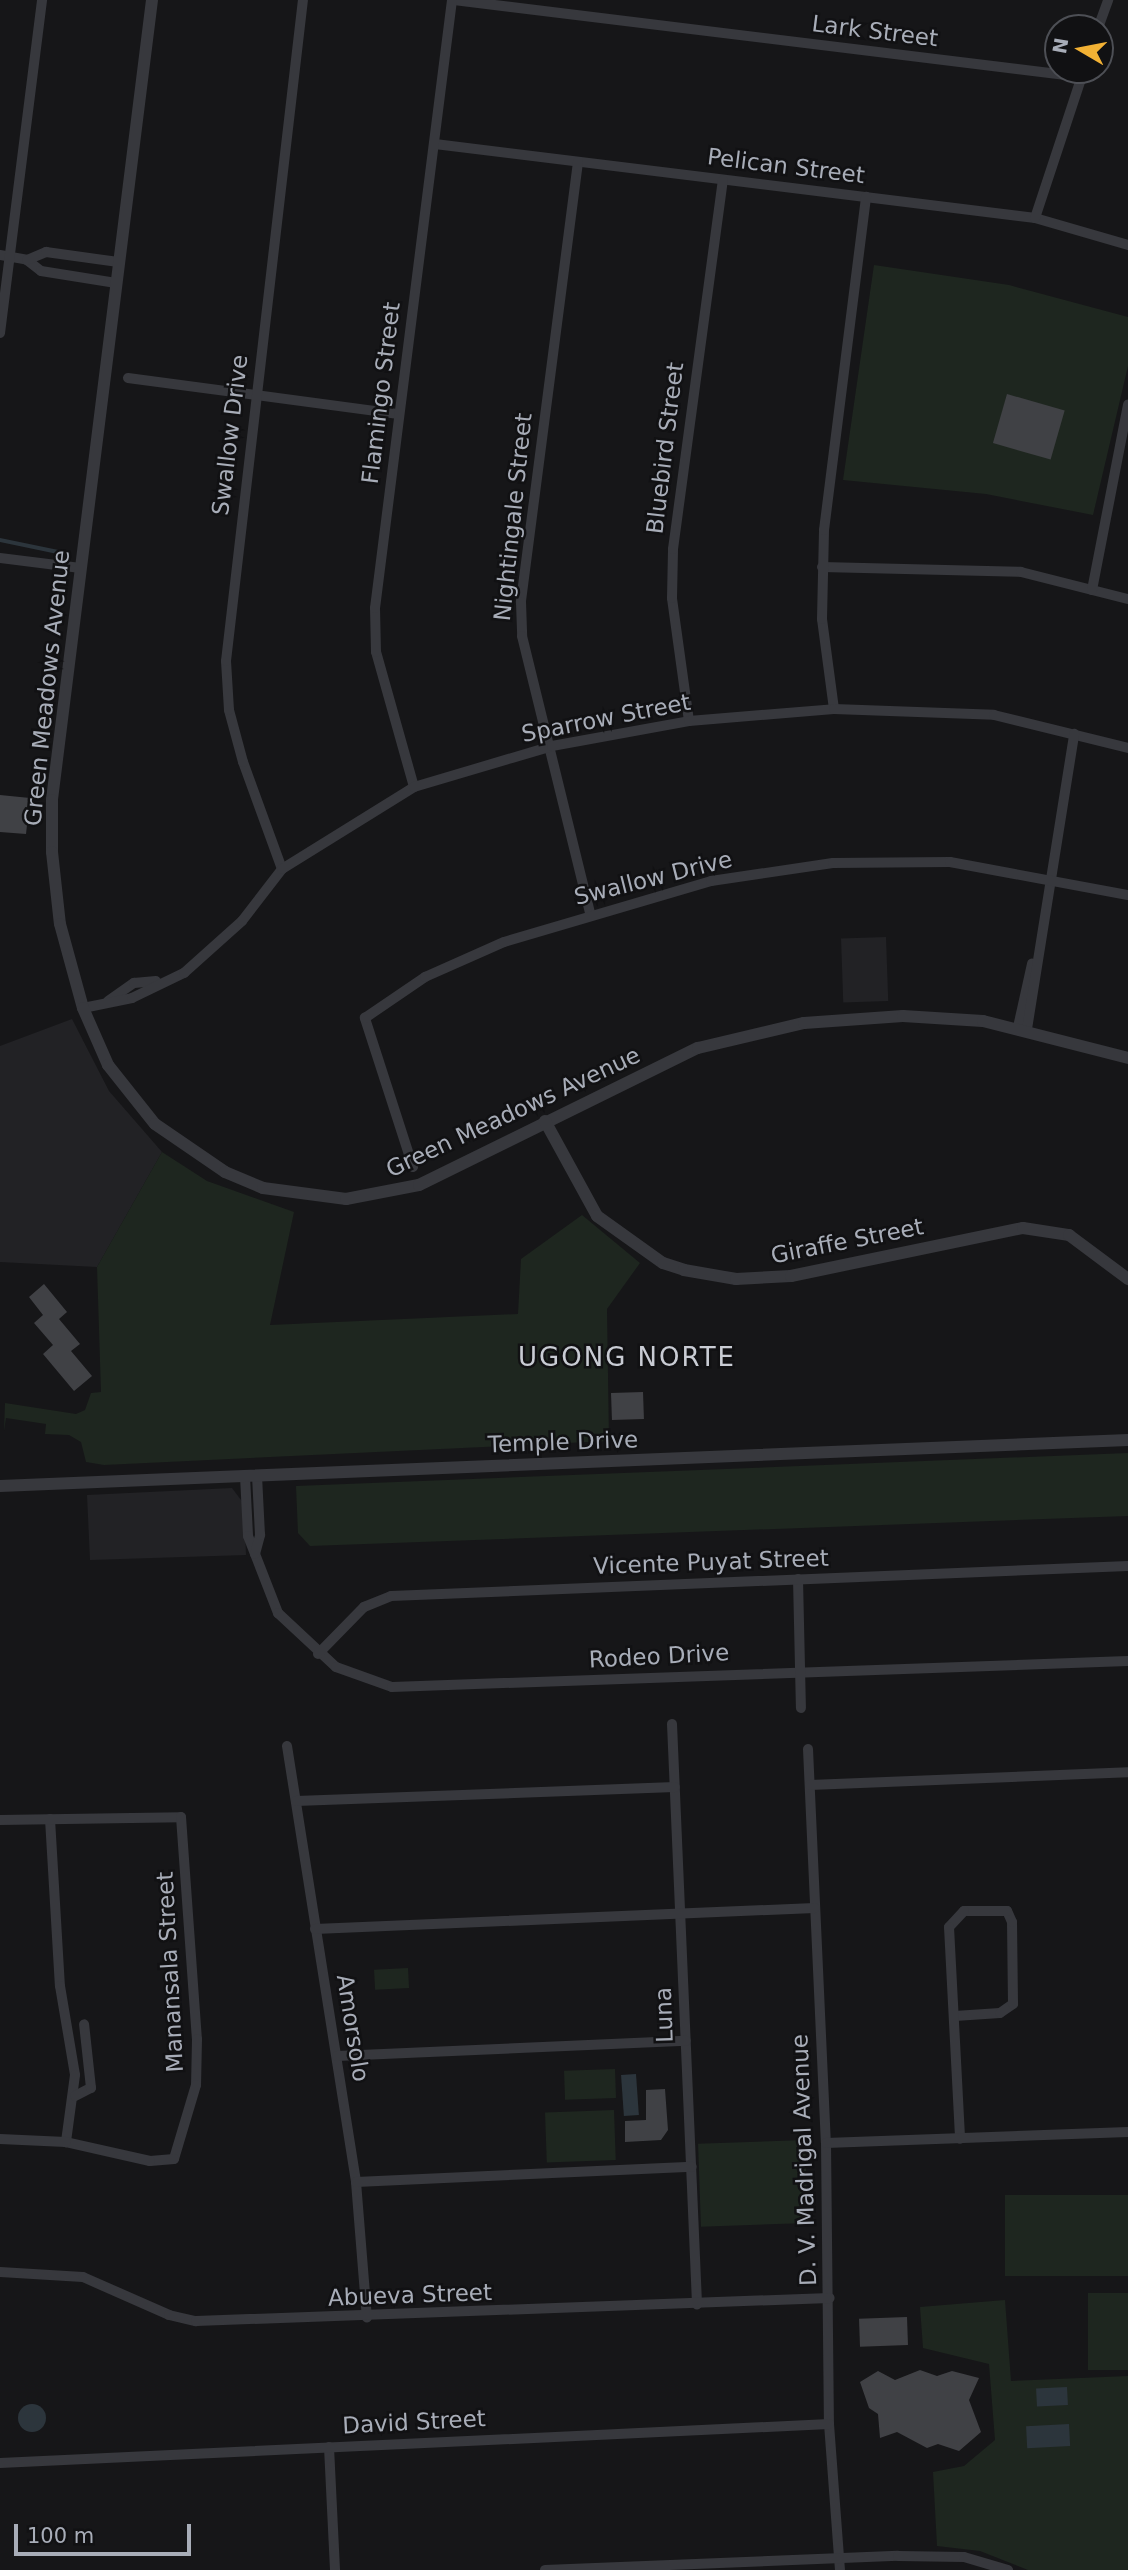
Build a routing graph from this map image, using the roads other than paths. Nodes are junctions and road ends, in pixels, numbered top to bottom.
1 (42, 0) edge
2 (152, 0) edge
3 (303, 0) edge
4 (453, 0) edge
5 (1044, 69) edge
6 (1080, 84) edge
7 (435, 144) junction
8 (578, 162) junction
9 (723, 180) junction
10 (866, 197) junction
11 (1035, 218) junction
12 (1128, 244) edge
13 (4, 256) edge
14 (27, 260) junction
15 (118, 262) junction
16 (116, 283) junction
17 (0, 333) edge
18 (128, 378) dead end
19 (257, 395) junction
20 (1128, 404) edge
21 (399, 414) junction
22 (1123, 448) edge
23 (0, 558) edge
24 (822, 567) junction
25 (80, 568) junction
26 (1092, 590) junction
27 (1128, 599) edge
28 (834, 709) junction
29 (690, 721) junction
30 (1074, 734) junction
31 (552, 746) junction
32 (1128, 748) edge
33 (414, 787) junction
34 (282, 869) junction
35 (1049, 877) junction
36 (1128, 895) edge
37 (590, 913) junction
38 (83, 1008) junction
39 (1022, 1028) junction
40 (1128, 1058) edge
41 (545, 1121) junction
42 (413, 1167) dead end
43 (1128, 1279) edge
44 (1128, 1440) edge
45 (251, 1476) junction
46 (0, 1486) edge
47 (1128, 1566) edge
48 (798, 1579) junction
49 (318, 1654) junction
50 (1128, 1661) edge
51 (801, 1671) junction
52 (801, 1708) dead end
53 (672, 1724) dead end
54 (287, 1746) dead end
55 (808, 1749) dead end
56 (1128, 1772) edge
57 (810, 1785) junction
58 (675, 1787) junction
59 (296, 1801) junction
60 (50, 1818) junction
61 (0, 1820) edge
62 (815, 1908) junction
63 (682, 1914) junction
64 (315, 1930) junction
65 (955, 2016) junction
66 (84, 2024) dead end
67 (686, 2041) junction
68 (337, 2056) junction
69 (75, 2096) junction
70 (1128, 2132) edge
71 (0, 2139) edge
72 (960, 2140) junction
73 (66, 2142) junction
74 (826, 2143) junction
75 (692, 2167) junction
76 (356, 2182) junction
77 (0, 2272) edge
78 (830, 2298) junction
79 (697, 2304) junction
80 (368, 2318) junction
81 (829, 2424) junction
82 (329, 2447) junction
83 (0, 2463) edge
84 (840, 2564) edge
85 (601, 2569) edge
86 (335, 2570) edge
87 (545, 2570) edge
88 (1008, 2570) edge

1 - 13 street
2 - 15 street, Green Meadows Avenue
3 - 19 street, Swallow Drive
4 - 5 street, Lark Street
4 - 7 street, Flamingo Street
6 - 11 street
7 - 8 street, Pelican Street
7 - 21 street, Flamingo Street
8 - 9 street, Pelican Street
8 - 31 street, Nightingale Street
9 - 10 street, Pelican Street
9 - 29 street, Bluebird Street
10 - 11 street, Pelican Street
10 - 24 street
11 - 12 street, Pelican Street
13 - 14 street
13 - 17 street
14 - 15 street
14 - 16 street
15 - 16 street, Green Meadows Avenue
16 - 25 street, Green Meadows Avenue
18 - 19 street
19 - 21 street
19 - 34 street, Swallow Drive
20 - 22 street
21 - 33 street, Flamingo Street
22 - 26 street
23 - 25 street
24 - 26 street
24 - 28 street
25 - 38 street, Green Meadows Avenue
26 - 27 street
28 - 29 street, Sparrow Street
28 - 30 street, Sparrow Street
29 - 31 street, Sparrow Street
30 - 32 street, Sparrow Street
30 - 35 street
31 - 33 street, Sparrow Street
31 - 37 street, Nightingale Street
33 - 34 street, Sparrow Street
34 - 38 street, Sparrow Street
35 - 36 street, Swallow Drive
35 - 37 street, Swallow Drive
35 - 39 street
37 - 42 street, Swallow Drive
38 - 41 street, Green Meadows Avenue
39 - 40 street, Green Meadows Avenue
39 - 41 street, Green Meadows Avenue
41 - 43 street, Giraffe Street
44 - 45 street, Temple Drive
45 - 46 street, Temple Drive
45 - 49 street, Rodeo Drive
47 - 48 street, Vicente Puyat Street
48 - 49 street, Vicente Puyat Street
48 - 51 street
49 - 51 street, Rodeo Drive
50 - 51 street, Rodeo Drive
51 - 52 street
53 - 58 street, Luna
54 - 59 street, Amorsolo
55 - 57 street, D. V. Madrigal Avenue
56 - 57 street
57 - 62 street, D. V. Madrigal Avenue
58 - 59 street
58 - 63 street, Luna
59 - 64 street, Amorsolo
60 - 61 street
60 - 69 street
60 - 73 street, Manansala Street
62 - 63 street
62 - 74 street, D. V. Madrigal Avenue
63 - 64 street
63 - 67 street, Luna
64 - 68 street, Amorsolo
65 - 65 street
65 - 72 street
66 - 69 street
67 - 68 street
67 - 75 street, Luna
68 - 76 street, Amorsolo
69 - 73 street
70 - 72 street
71 - 73 street, Manansala Street
72 - 74 street
74 - 78 street, D. V. Madrigal Avenue
75 - 76 street
75 - 79 street, Luna
76 - 80 street, Amorsolo
77 - 80 street, Abueva Street
78 - 79 street, Abueva Street
78 - 81 street, D. V. Madrigal Avenue
79 - 80 street, Abueva Street
81 - 82 street, David Street
81 - 84 street, D. V. Madrigal Avenue
82 - 83 street, David Street
82 - 86 street
84 - 85 street
84 - 88 street
85 - 87 street

